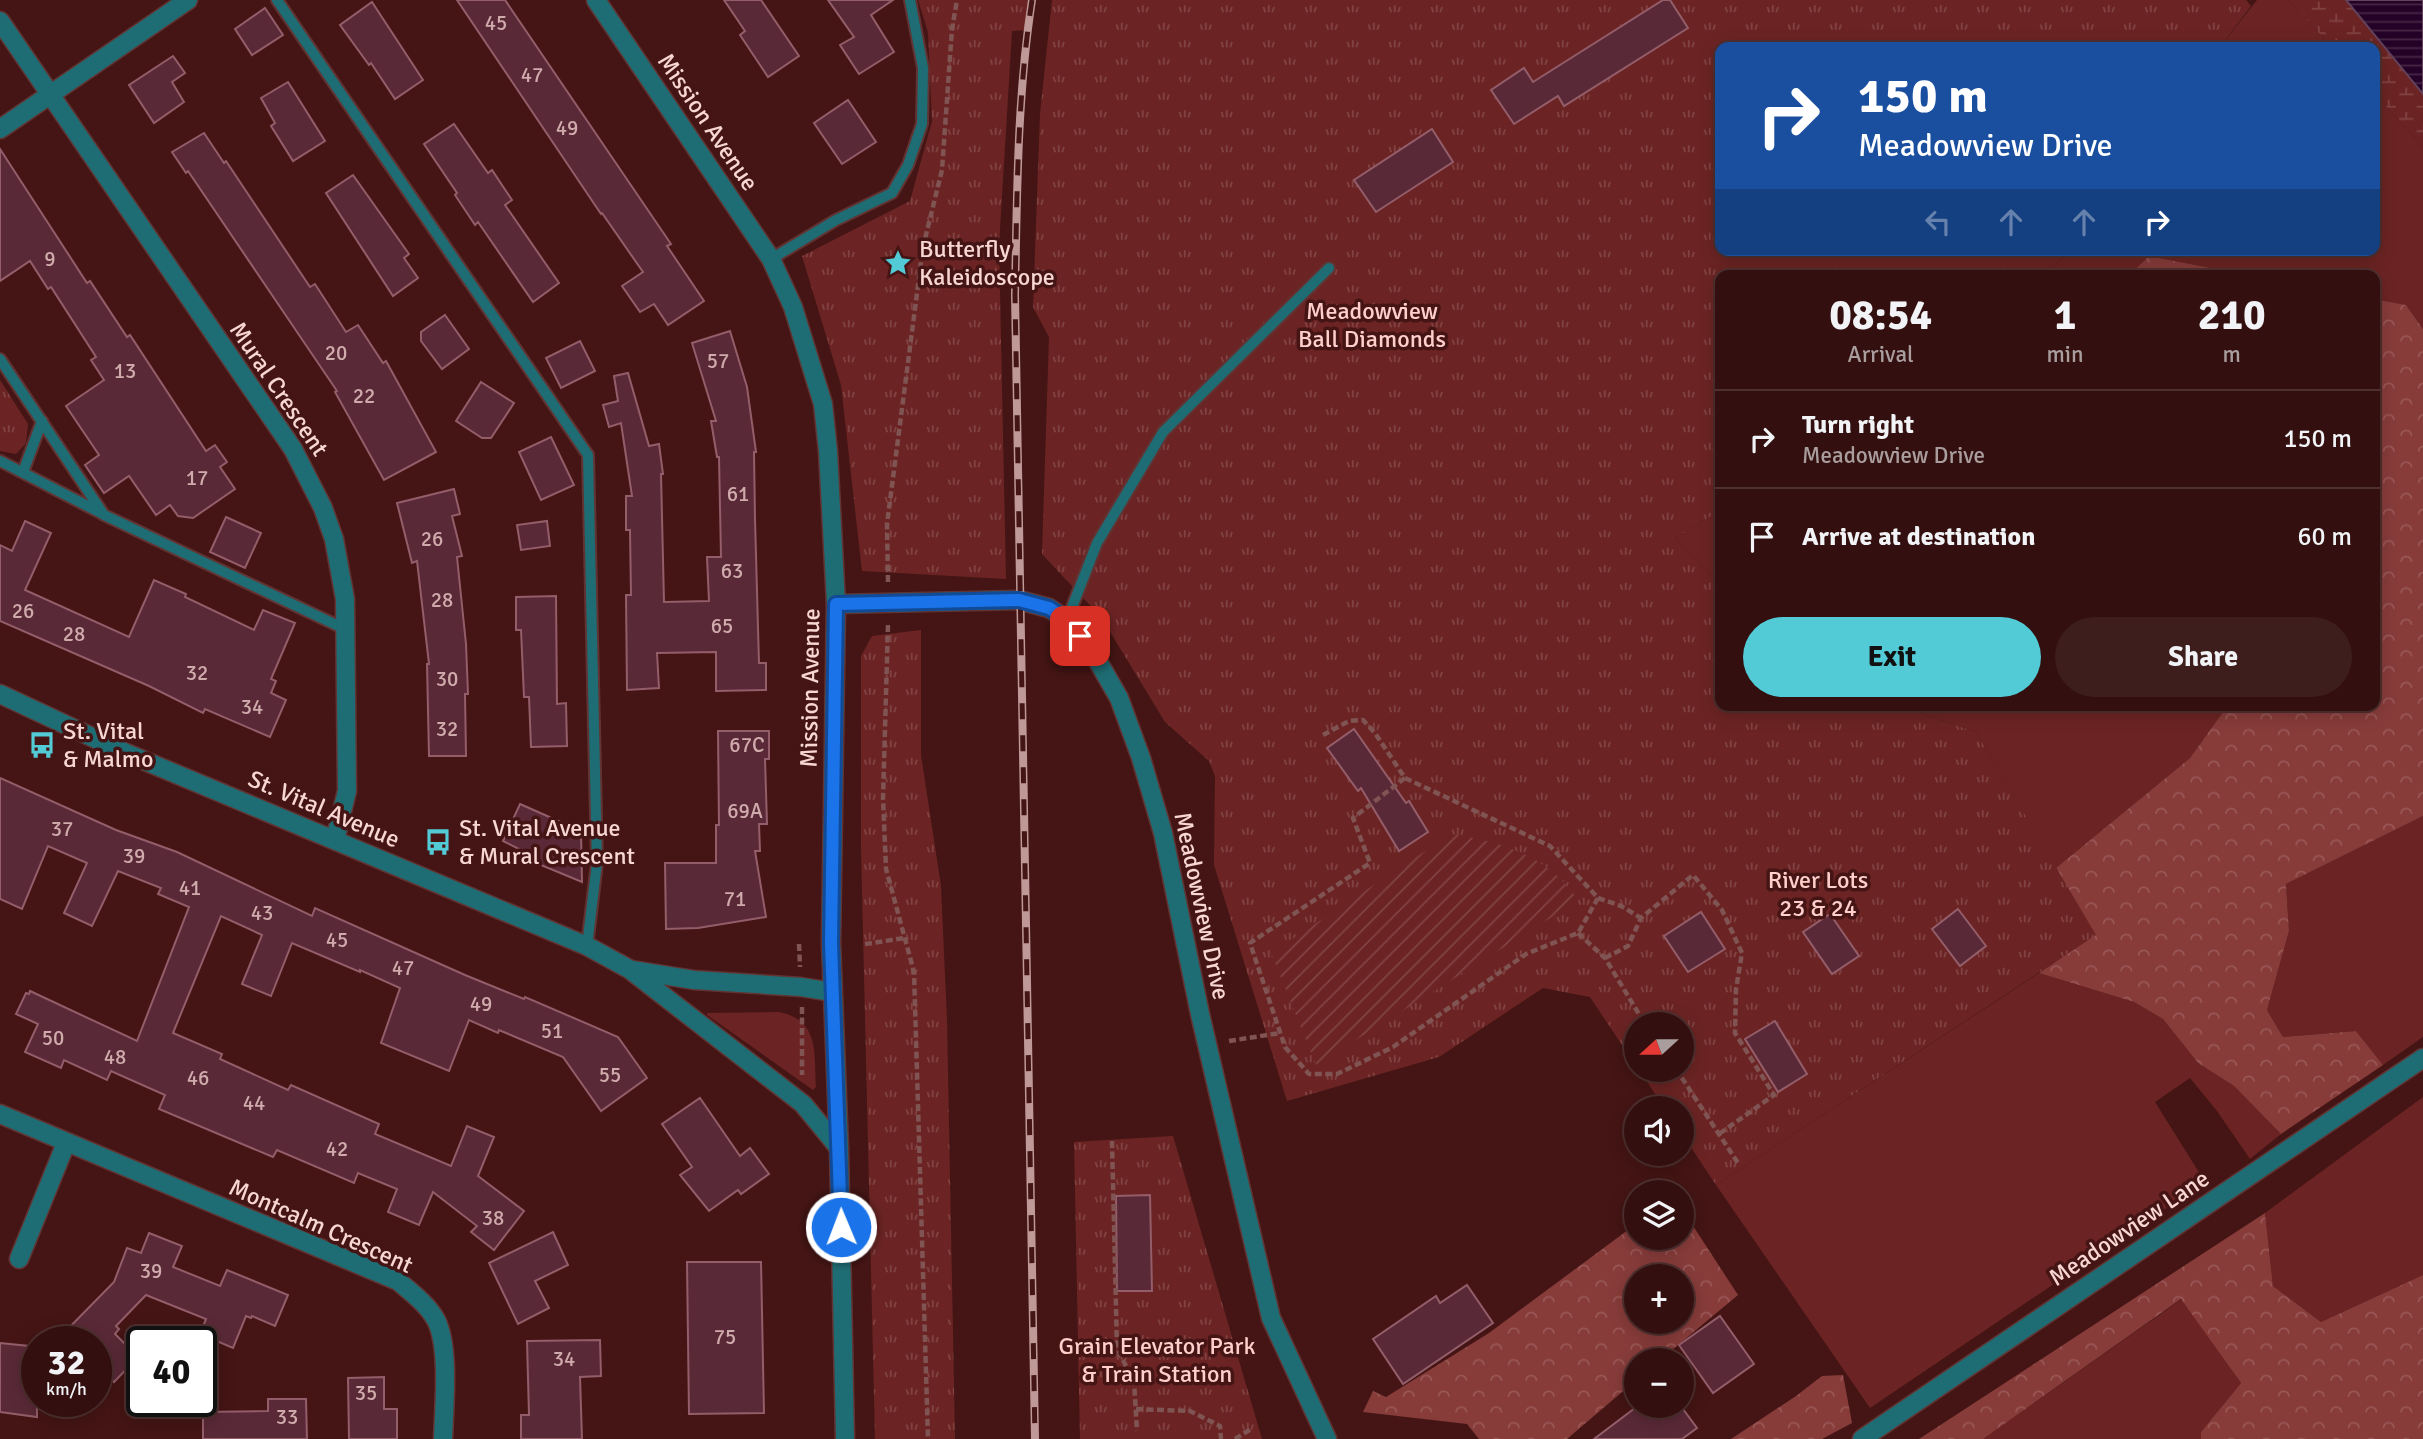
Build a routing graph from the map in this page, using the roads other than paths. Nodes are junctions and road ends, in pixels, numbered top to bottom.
1 (188, 0) edge
2 (277, 0) edge
3 (596, 0) edge
4 (909, 0) edge
5 (0, 21) edge
6 (51, 96) junction
7 (0, 129) edge
8 (771, 259) junction
9 (1329, 268) dead end
10 (0, 359) edge
11 (42, 421) junction
12 (0, 461) edge
13 (23, 472) junction
14 (104, 515) junction
15 (836, 604) junction
16 (1067, 620) junction
17 (347, 630) junction
18 (0, 694) edge
19 (335, 840) junction
20 (587, 946) junction
21 (629, 969) junction
22 (832, 992) junction
23 (2423, 1058) edge
24 (0, 1114) edge
25 (66, 1143) junction
26 (839, 1148) junction
27 (19, 1258) dead end
28 (443, 1439) edge
29 (845, 1439) edge
30 (1327, 1439) edge
31 (1862, 1439) edge

1 - 6 street
2 - 20 lane
3 - 8 street, Mission Avenue
4 - 8 lane
5 - 6 street, Mural Crescent
6 - 7 street
6 - 17 street, Mural Crescent
8 - 15 street, Mission Avenue
9 - 16 lane
10 - 11 lane
11 - 13 lane
11 - 14 lane
12 - 13 lane
13 - 14 lane
14 - 17 lane
15 - 16 street, Meadowview Drive
15 - 22 street, Mission Avenue
16 - 30 street, Meadowview Drive
17 - 19 street, Mural Crescent
18 - 19 street, St. Vital Avenue
19 - 20 street, St. Vital Avenue
20 - 21 street, St. Vital Avenue
21 - 22 street, St. Vital Avenue
21 - 26 street, St. Vital Avenue
22 - 26 street, Mission Avenue
23 - 31 street, Meadowview Lane
24 - 25 street, Montcalm Crescent
25 - 27 street
25 - 28 street, Montcalm Crescent
26 - 29 street, Mission Avenue

